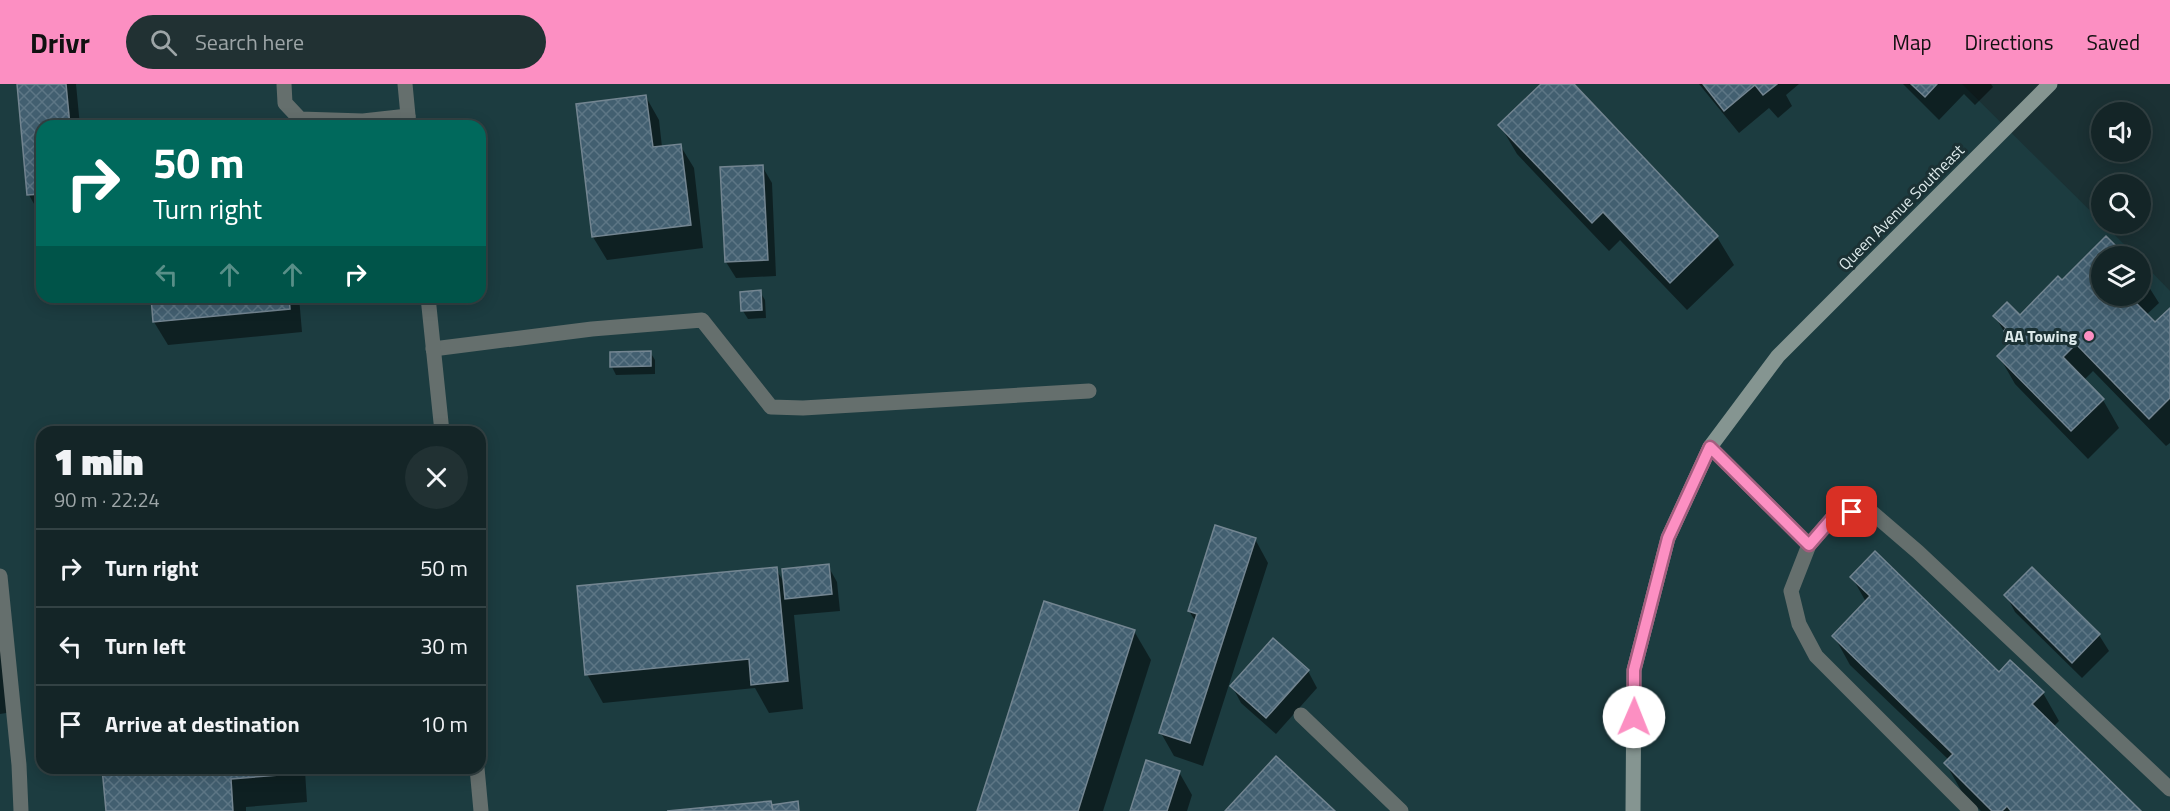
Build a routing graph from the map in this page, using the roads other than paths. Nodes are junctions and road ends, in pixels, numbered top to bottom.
1 (284, 84) edge
2 (405, 84) edge
3 (2050, 84) edge
4 (342, 120) edge
5 (409, 120) edge
6 (429, 303) edge
7 (433, 349) junction
8 (1089, 391) dead end
9 (441, 426) edge
10 (1710, 447) junction
11 (1809, 545) junction
12 (0, 576) edge
13 (1301, 715) dead end
14 (478, 774) edge
15 (2170, 789) edge
16 (21, 811) edge
17 (482, 811) edge
18 (1401, 811) edge
19 (1633, 811) edge
20 (1971, 811) edge

1 - 4 street
2 - 5 street
3 - 10 main road, Queen Avenue Southeast
6 - 7 street
7 - 8 street
7 - 9 street
10 - 11 street
10 - 19 main road, Queen Avenue Southeast
11 - 15 street
11 - 20 street
12 - 16 street
13 - 18 street
14 - 17 street

